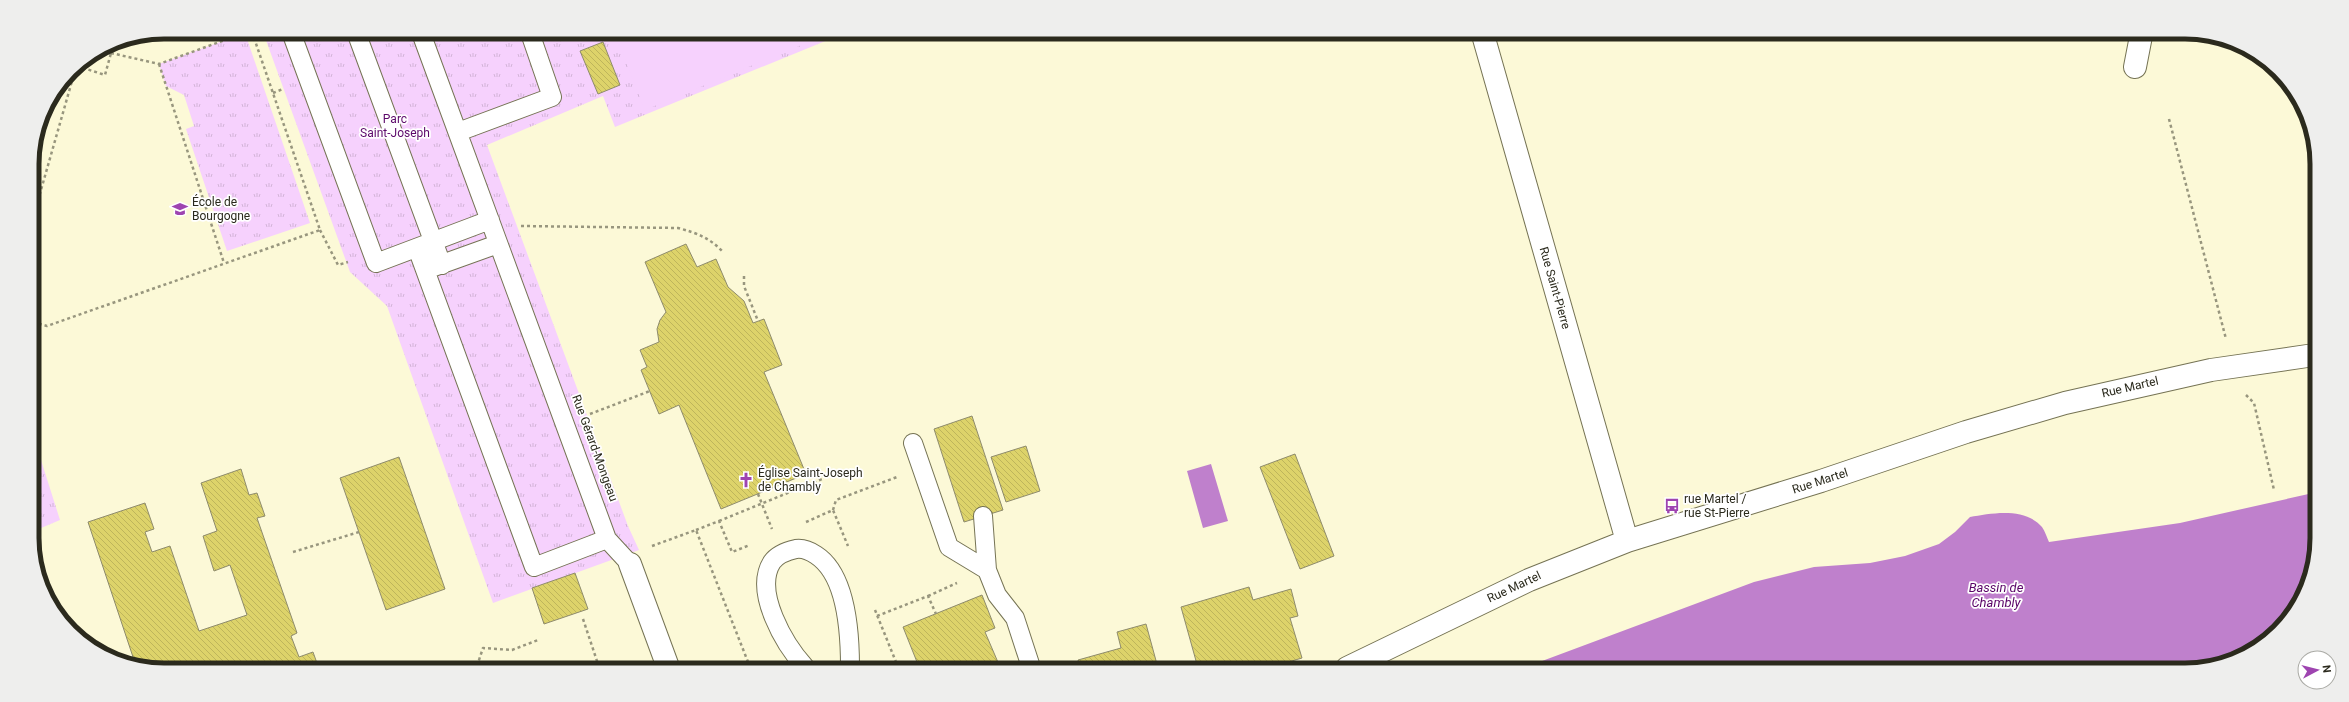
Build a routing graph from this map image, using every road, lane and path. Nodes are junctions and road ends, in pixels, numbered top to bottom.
1 (228, 39) edge
2 (254, 39) edge
3 (294, 39) edge
4 (358, 39) edge
5 (423, 39) edge
6 (532, 39) edge
7 (1484, 39) edge
8 (2140, 39) edge
9 (111, 53) joint
10 (159, 64) junction
11 (2135, 67) dead end
12 (83, 69) edge
13 (72, 80) edge
14 (2168, 119) dead end
15 (458, 132) junction
16 (39, 197) edge
17 (490, 220) junction
18 (513, 226) dead end
19 (320, 230) junction
20 (498, 244) junction
21 (425, 245) junction
22 (723, 252) dead end
23 (352, 260) dead end
24 (224, 264) junction
25 (442, 265) junction
26 (425, 271) junction
27 (744, 276) dead end
28 (758, 321) dead end
29 (39, 324) edge
30 (2226, 341) dead end
31 (2310, 356) edge
32 (2240, 390) dead end
33 (650, 391) dead end
34 (584, 417) dead end
35 (913, 444) dead end
36 (822, 479) dead end
37 (883, 483) dead end
38 (2274, 490) dead end
39 (758, 494) dead end
40 (762, 504) junction
41 (833, 510) dead end
42 (983, 516) dead end
43 (719, 521) dead end
44 (359, 532) dead end
45 (774, 535) dead end
46 (607, 539) junction
47 (1627, 541) junction
48 (648, 546) dead end
49 (293, 552) dead end
50 (630, 564) joint
51 (987, 570) junction
52 (936, 614) dead end
53 (877, 616) dead end
54 (583, 619) dead end
55 (538, 640) dead end
56 (479, 663) edge
57 (598, 663) edge
58 (667, 663) edge
59 (748, 663) edge
60 (802, 663) edge
61 (850, 663) edge
62 (1030, 663) edge
63 (1357, 663) edge

1 - 10 path
2 - 19 path
3 - 21 lane
4 - 21 lane
5 - 15 lane
6 - 15 lane
7 - 47 street, Rue Saint-Pierre
8 - 11 street
9 - 10 path
9 - 12 path
10 - 24 path
13 - 16 path
14 - 30 path
15 - 17 lane
17 - 20 lane
17 - 21 lane
18 - 22 path
19 - 23 path
19 - 24 path
20 - 25 lane
20 - 46 lane
21 - 25 lane
21 - 26 lane
24 - 29 path
25 - 26 lane
26 - 46 lane
27 - 28 path
31 - 47 street, Rue Martel
32 - 38 path
33 - 34 path
35 - 51 lane
36 - 40 path
37 - 41 path
39 - 40 path
40 - 43 path
40 - 45 path
42 - 51 lane
44 - 49 path
46 - 50 lane
47 - 63 street, Rue Martel
48 - 59 path
50 - 58 street
51 - 62 lane
52 - 53 path
54 - 57 path
55 - 56 path
60 - 61 lane

